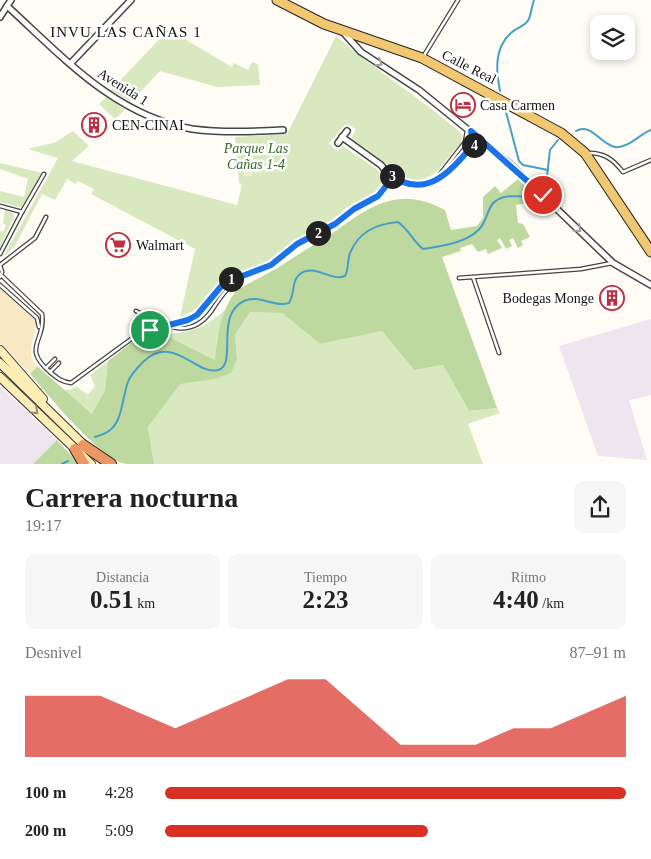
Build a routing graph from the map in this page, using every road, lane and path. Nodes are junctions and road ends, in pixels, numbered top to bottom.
1 (11, 0) edge
2 (131, 0) edge
3 (277, 0) edge
4 (458, 0) edge
5 (7, 6) junction
6 (0, 17) edge
7 (343, 31) junction
8 (422, 58) junction
9 (71, 63) junction
10 (465, 127) junction
11 (283, 130) dead end
12 (347, 131) dead end
13 (471, 131) junction
14 (342, 137) junction
15 (338, 142) dead end
16 (585, 153) junction
17 (651, 160) edge
18 (44, 174) dead end
19 (388, 174) junction
20 (437, 178) junction
21 (0, 206) edge
22 (22, 212) junction
23 (46, 217) dead end
24 (651, 252) edge
25 (0, 254) edge
26 (613, 263) junction
27 (0, 264) edge
28 (1, 276) edge
29 (244, 276) junction
30 (473, 277) junction
31 (459, 278) dead end
32 (0, 284) edge
33 (651, 285) edge
34 (136, 311) dead end
35 (164, 326) junction
36 (40, 331) junction
37 (0, 350) edge
38 (500, 353) dead end
39 (55, 359) dead end
40 (0, 363) edge
41 (59, 363) dead end
42 (46, 368) junction
43 (50, 372) junction
44 (0, 377) edge
45 (72, 433) junction
46 (79, 447) junction
47 (84, 464) edge
48 (91, 464) edge
49 (103, 464) edge
50 (111, 464) edge

1 - 5 street
2 - 9 street
3 - 7 main road, Calle Real
4 - 8 lane
5 - 6 street
5 - 9 street, Avenida 1
7 - 8 main road, Calle Real
7 -> 10 street
8 - 16 main road, Calle Real
9 - 11 street, Avenida 1
10 - 13 street
10 - 20 lane
12 - 14 street
13 - 20 lane
13 -> 26 street
14 - 15 street
14 - 19 street
16 - 17 lane
16 - 24 main road, Calle Real
18 - 22 lane
19 - 20 lane
19 - 29 lane
21 - 22 lane
22 - 25 lane
23 - 27 lane
26 - 30 lane
26 - 33 street
27 - 28 lane
28 - 36 lane
29 - 35 lane
29 - 35 lane
30 - 31 lane
30 - 38 lane
32 - 36 lane
34 - 35 lane
35 - 43 lane
36 - 42 lane
37 - 45 main road
39 - 42 lane
40 - 45 main road
41 - 43 lane
42 - 43 lane
44 -> 46 main road
45 - 46 main road
46 - 47 highway
46 - 48 main road
46 - 49 main road
46 - 50 highway

